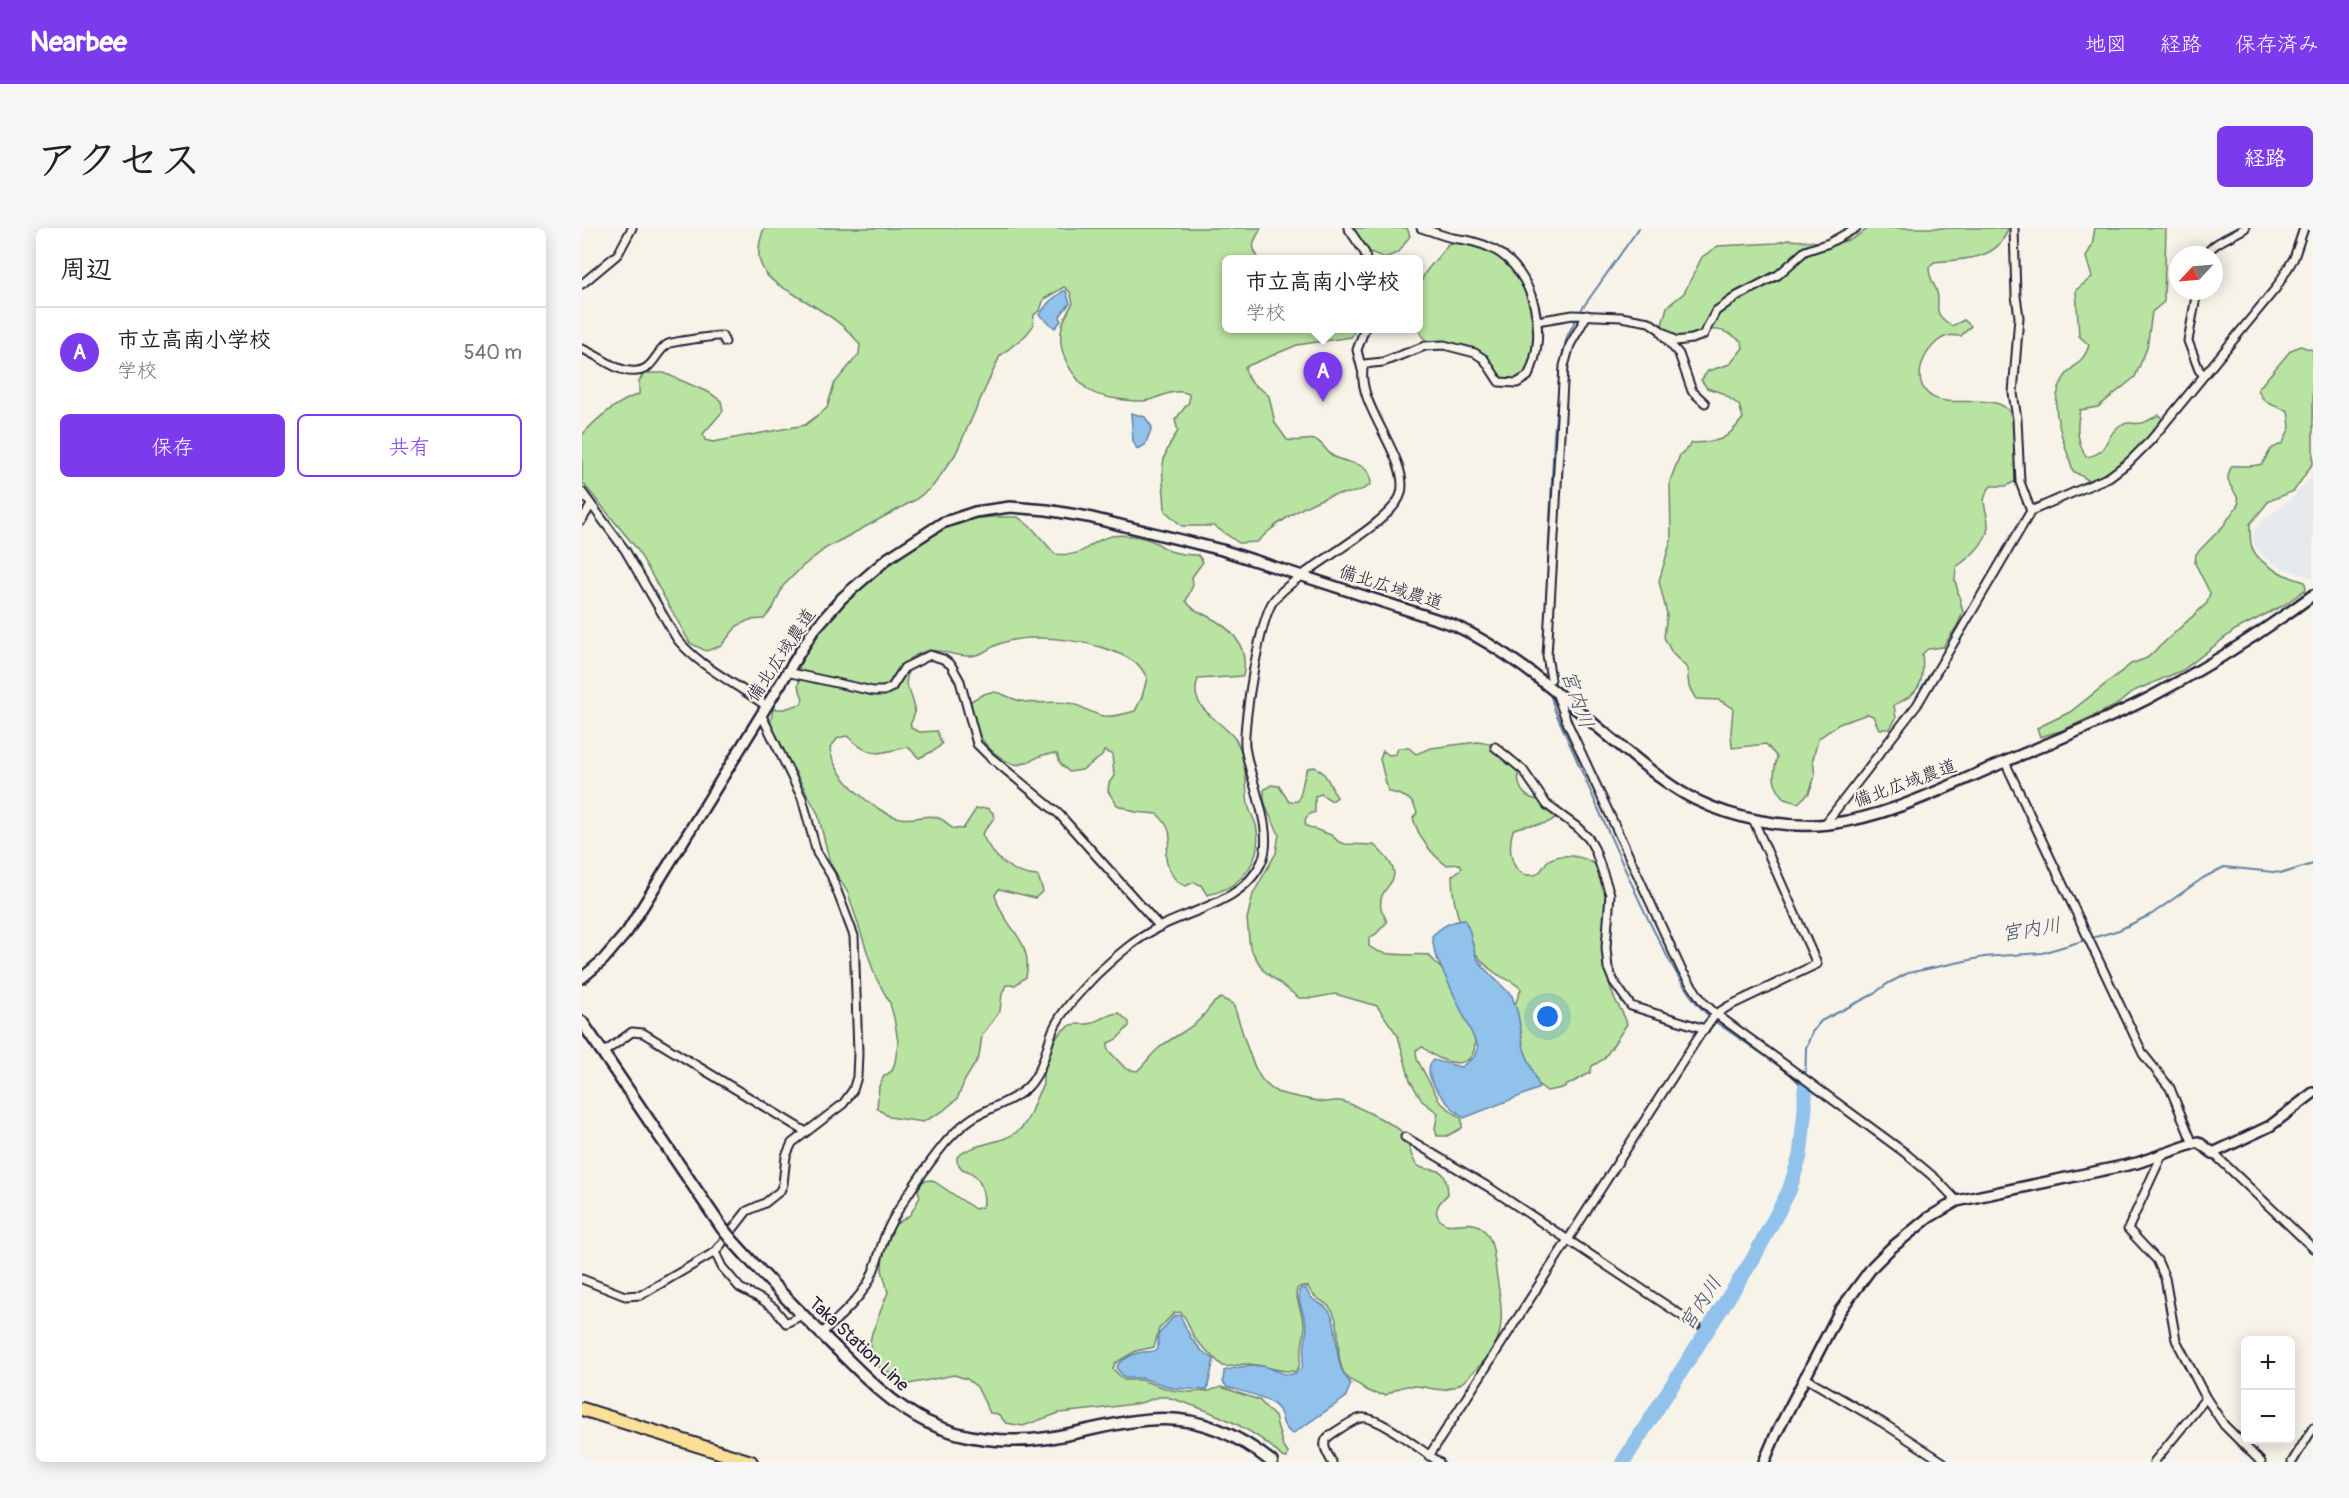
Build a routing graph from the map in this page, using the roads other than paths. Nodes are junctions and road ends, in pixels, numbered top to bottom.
1 (632, 228) edge
2 (1348, 228) edge
3 (1421, 228) edge
4 (1856, 228) edge
5 (2014, 228) edge
6 (2245, 228) edge
7 (2304, 228) edge
8 (2214, 246) edge
9 (1365, 255) edge
10 (582, 284) edge
11 (2195, 300) edge
12 (1582, 314) junction
13 (1537, 321) junction
14 (1662, 332) junction
15 (1363, 333) edge
16 (725, 342) dead end
17 (582, 349) edge
18 (1362, 370) junction
19 (2203, 374) junction
20 (1705, 403) dead end
21 (582, 492) edge
22 (591, 505) junction
23 (2031, 511) junction
24 (582, 520) edge
25 (1303, 576) junction
26 (2313, 596) edge
27 (786, 672) junction
28 (1551, 679) dead end
29 (1555, 692) junction
30 (764, 710) junction
31 (1495, 747) dead end
32 (2005, 762) junction
33 (1753, 819) junction
34 (1826, 824) junction
35 (1160, 927) junction
36 (582, 978) edge
37 (1716, 1014) junction
38 (582, 1022) edge
39 (1705, 1029) junction
40 (603, 1053) junction
41 (2313, 1093) edge
42 (806, 1132) junction
43 (1405, 1137) dead end
44 (2193, 1144) junction
45 (2213, 1153) junction
46 (2162, 1155) junction
47 (1958, 1201) junction
48 (1569, 1240) junction
49 (2313, 1248) edge
50 (715, 1252) junction
51 (582, 1279) edge
52 (802, 1315) junction
53 (1696, 1325) dead end
54 (821, 1334) junction
55 (1804, 1377) junction
56 (2206, 1398) junction
57 (582, 1409) edge
58 (2313, 1428) edge
59 (1429, 1456) junction
60 (751, 1462) edge
61 (1272, 1462) edge
62 (1332, 1462) edge
63 (1439, 1462) edge
64 (1764, 1462) edge
65 (1942, 1462) edge
66 (2154, 1462) edge
67 (2261, 1462) edge
68 (2292, 1462) edge

1 - 10 street
2 - 9 street
3 - 13 street
4 - 14 street
5 - 23 street
6 - 8 street
7 - 19 street
11 - 19 street
12 - 13 street
12 - 14 street
12 - 28 street
13 - 18 street
14 - 20 street
15 - 18 street
16 - 17 street
18 - 25 street
19 - 23 street
21 - 22 street
22 - 24 street
22 - 30 street
23 - 34 street
25 - 27 street, 備北広域農道
25 - 29 street, 備北広域農道
25 - 35 street
26 - 32 street, 備北広域農道
27 - 30 street, 備北広域農道
27 - 35 street
29 - 33 street, 備北広域農道
29 - 37 street
30 - 36 street, 備北広域農道
30 - 42 street
31 - 39 street
32 - 34 street, 備北広域農道
32 - 44 street
33 - 34 street, 備北広域農道
33 - 37 street
35 - 54 street
37 - 39 street
37 - 47 street
38 - 40 main road, Taka Station Line
39 - 48 street
40 - 42 street
40 - 52 main road, Taka Station Line, bridge
41 - 45 street
42 - 50 street
43 - 48 street
44 - 45 street
44 - 46 street
45 - 49 street
46 - 47 street
46 - 56 street
47 - 55 street
48 - 53 street
48 - 59 street
50 - 51 street
50 - 52 street
52 - 54 main road, Taka Station Line
54 - 61 main road, Taka Station Line
55 - 64 street
55 - 65 street
56 - 66 street
56 - 67 street
57 - 60 highway
58 - 68 street
59 - 62 street
59 - 63 street

